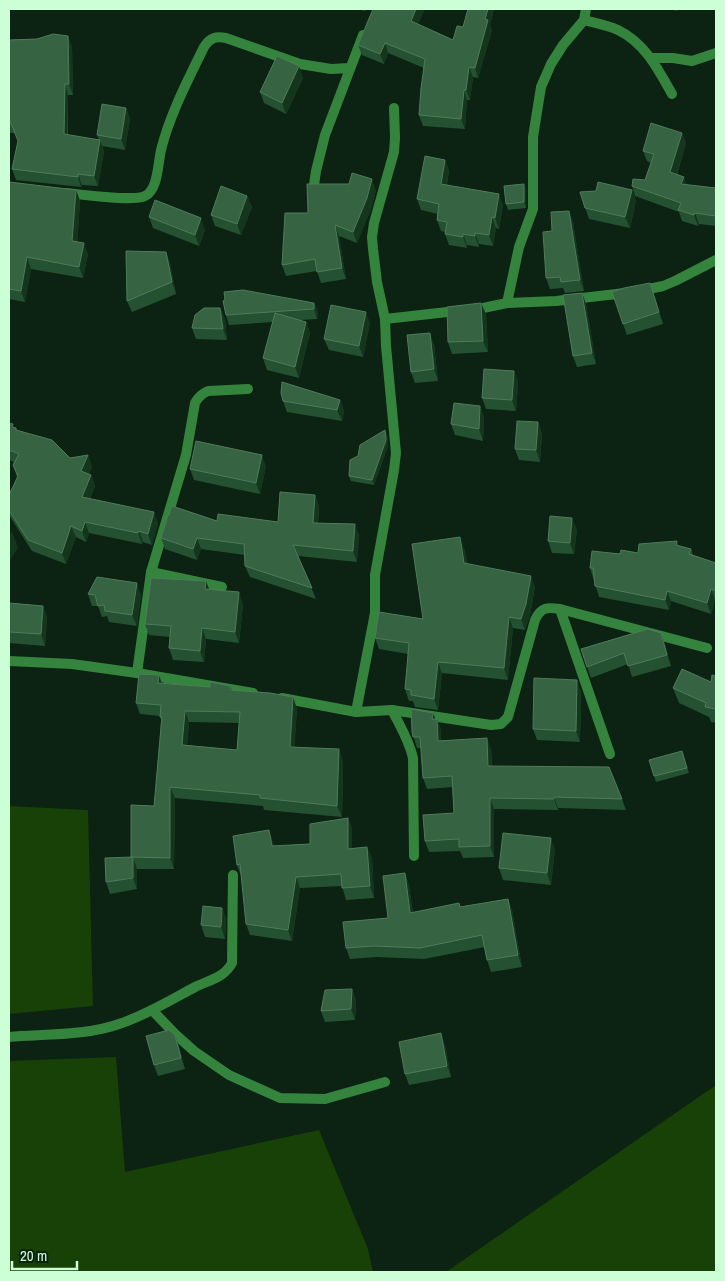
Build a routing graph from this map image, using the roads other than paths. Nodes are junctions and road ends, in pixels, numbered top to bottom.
1 (586, 9) edge
2 (584, 20) junction
3 (367, 25) edge
4 (716, 53) edge
5 (651, 58) junction
6 (350, 68) junction
7 (672, 94) dead end
8 (394, 108) dead end
9 (314, 186) edge
10 (53, 192) edge
11 (716, 260) edge
12 (508, 303) junction
13 (385, 319) junction
14 (248, 389) dead end
15 (151, 572) junction
16 (222, 587) dead end
17 (560, 609) junction
18 (707, 648) dead end
19 (9, 661) edge
20 (137, 673) junction
21 (392, 710) junction
22 (356, 712) junction
23 (610, 754) dead end
24 (414, 856) dead end
25 (233, 875) dead end
26 (152, 1010) junction
27 (9, 1036) edge
28 (385, 1082) dead end

1 - 2 street
2 - 5 street
2 - 12 street
3 - 6 street
4 - 5 street
5 - 7 street
6 - 9 street
6 - 10 street
8 - 13 street
11 - 12 street
12 - 13 street
13 - 22 street
14 - 15 street
15 - 16 street
15 - 20 street
17 - 18 street
17 - 21 street
17 - 23 street
19 - 20 street
20 - 22 street
21 - 22 street
21 - 24 street
25 - 26 street
26 - 27 street
26 - 28 street

